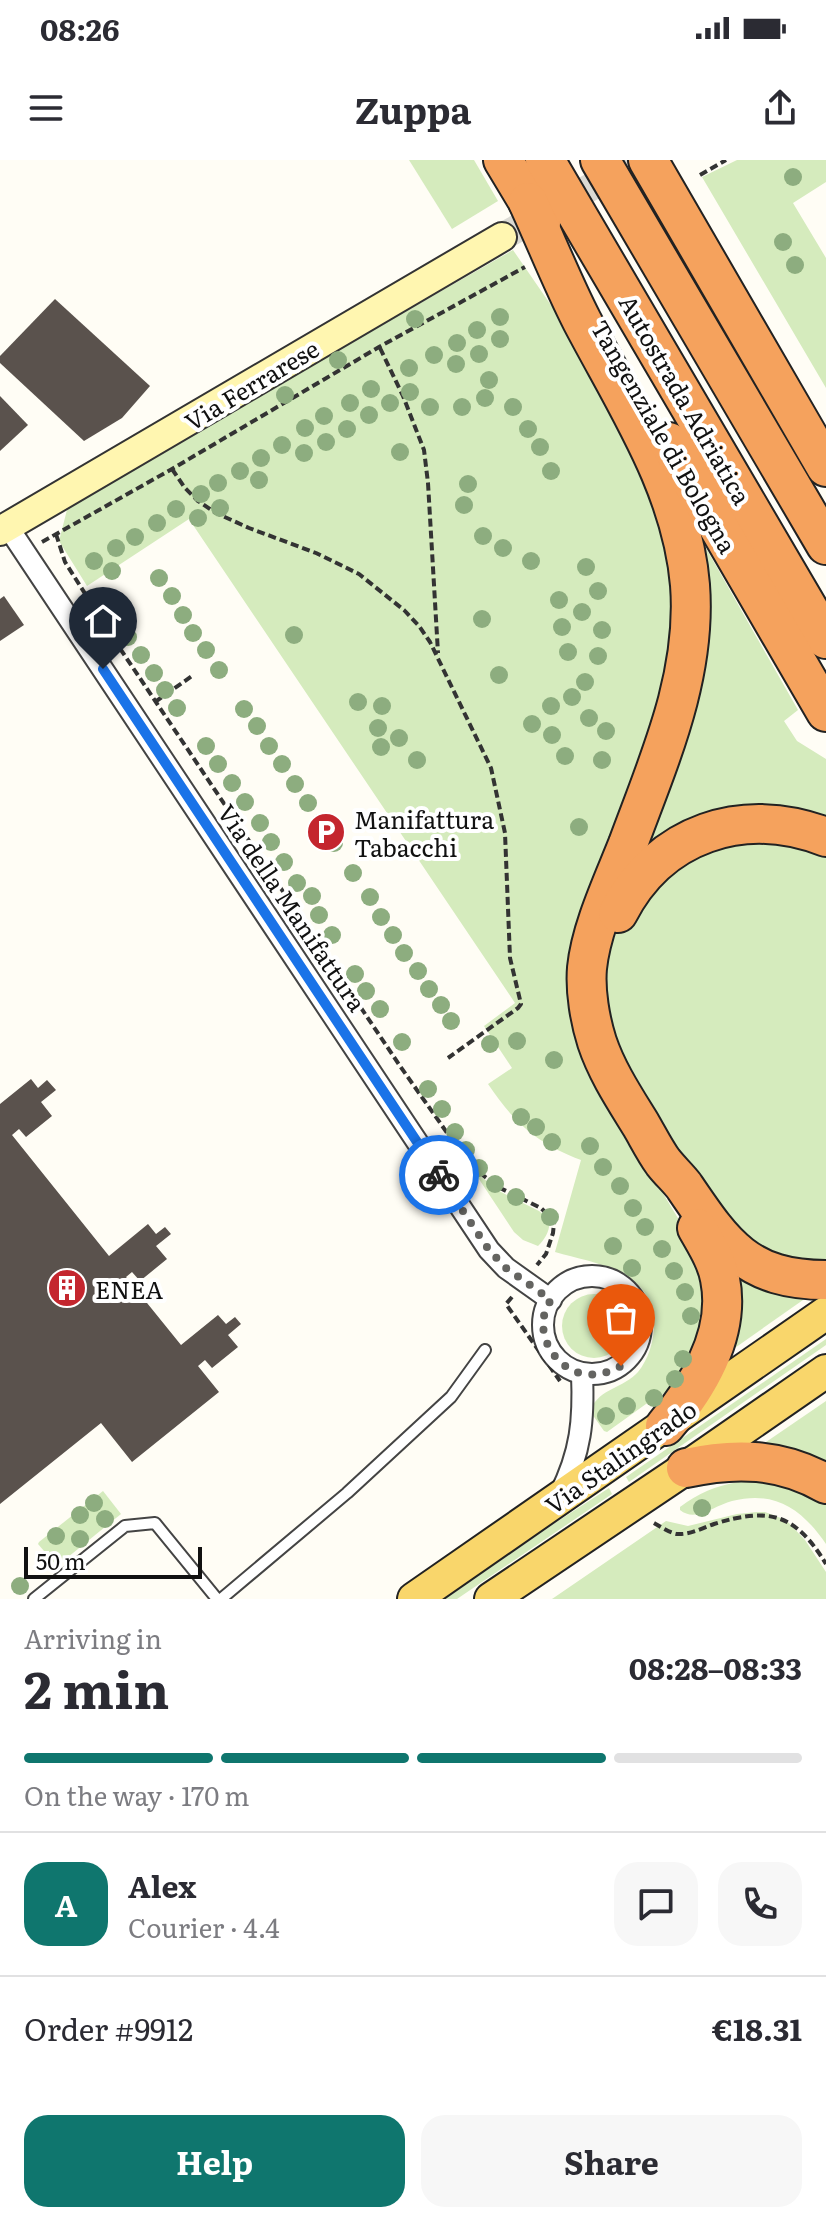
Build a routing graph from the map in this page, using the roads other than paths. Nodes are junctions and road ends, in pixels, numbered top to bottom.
1 (503, 160) edge
2 (545, 160) edge
3 (600, 160) edge
4 (648, 160) edge
5 (661, 160) edge
6 (528, 202) junction
7 (678, 212) junction
8 (502, 237) tunnel mouth
9 (826, 423) edge
10 (826, 467) edge
11 (4, 529) edge
12 (826, 545) edge
13 (826, 639) edge
14 (826, 712) edge
15 (826, 837) edge
16 (589, 995) junction
17 (663, 1162) junction
18 (826, 1280) edge
19 (551, 1300) junction
20 (826, 1313) edge
21 (485, 1350) dead end
22 (826, 1371) edge
23 (582, 1374) junction
24 (665, 1426) junction
25 (686, 1468) junction
26 (826, 1484) edge
27 (557, 1500) junction
28 (34, 1599) edge
29 (219, 1599) edge
30 (414, 1599) edge
31 (491, 1599) edge

1 - 6 highway, Tangenziale di Bologna
2 - 13 highway, Autostrada Adriatica
3 - 12 highway, Autostrada Adriatica
4 - 7 highway
5 - 7 highway
6 - 14 highway, Tangenziale di Bologna
6 - 16 highway
7 - 9 highway
7 - 10 highway
8 - 11 main road, Via Ferrarese
11 - 19 street, Via della Manifattura
15 - 16 highway
16 - 17 highway
17 - 18 highway
17 - 24 highway
19 - 23 street
19 - 23 street
20 - 24 main road, Via Stalingrado
21 - 29 lane
22 - 25 main road, Via Stalingrado
23 - 27 street
24 - 27 main road, Via Stalingrado
25 - 26 highway
25 - 31 main road, Via Stalingrado
27 - 30 main road, Via Stalingrado
28 - 29 lane

